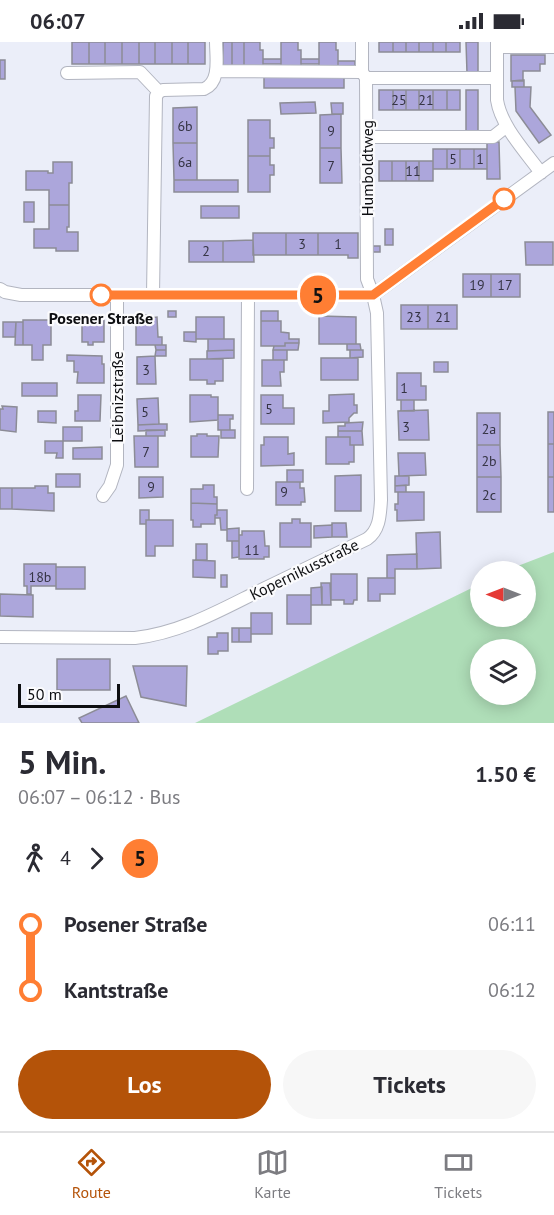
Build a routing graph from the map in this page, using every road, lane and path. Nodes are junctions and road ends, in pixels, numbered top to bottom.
1 (216, 42) edge
2 (362, 42) edge
3 (497, 44) edge
4 (554, 47) edge
5 (216, 71) junction
6 (67, 73) dead end
7 (364, 75) junction
8 (497, 78) junction
9 (159, 92) junction
10 (507, 126) junction
11 (367, 137) junction
12 (554, 163) edge
13 (541, 173) junction
14 (0, 289) edge
15 (117, 295) junction
16 (153, 295) junction
17 (248, 295) junction
18 (373, 295) junction
19 (247, 489) dead end
20 (103, 496) dead end
21 (0, 637) edge

1 - 5 street
2 - 7 street, Humboldtweg
3 - 4 street
3 - 8 street
5 - 7 street
5 - 9 street
6 - 9 street
7 - 8 street
7 - 11 street, Humboldtweg
8 - 10 street
9 - 16 street
10 - 11 street
10 - 13 street
11 - 18 street, Humboldtweg
12 - 13 street
13 - 18 street
14 - 15 street
15 - 16 street
15 - 20 street, Leibnizstraße
16 - 17 street
17 - 18 street
17 - 19 street
18 - 21 street, Kopernikusstraße

